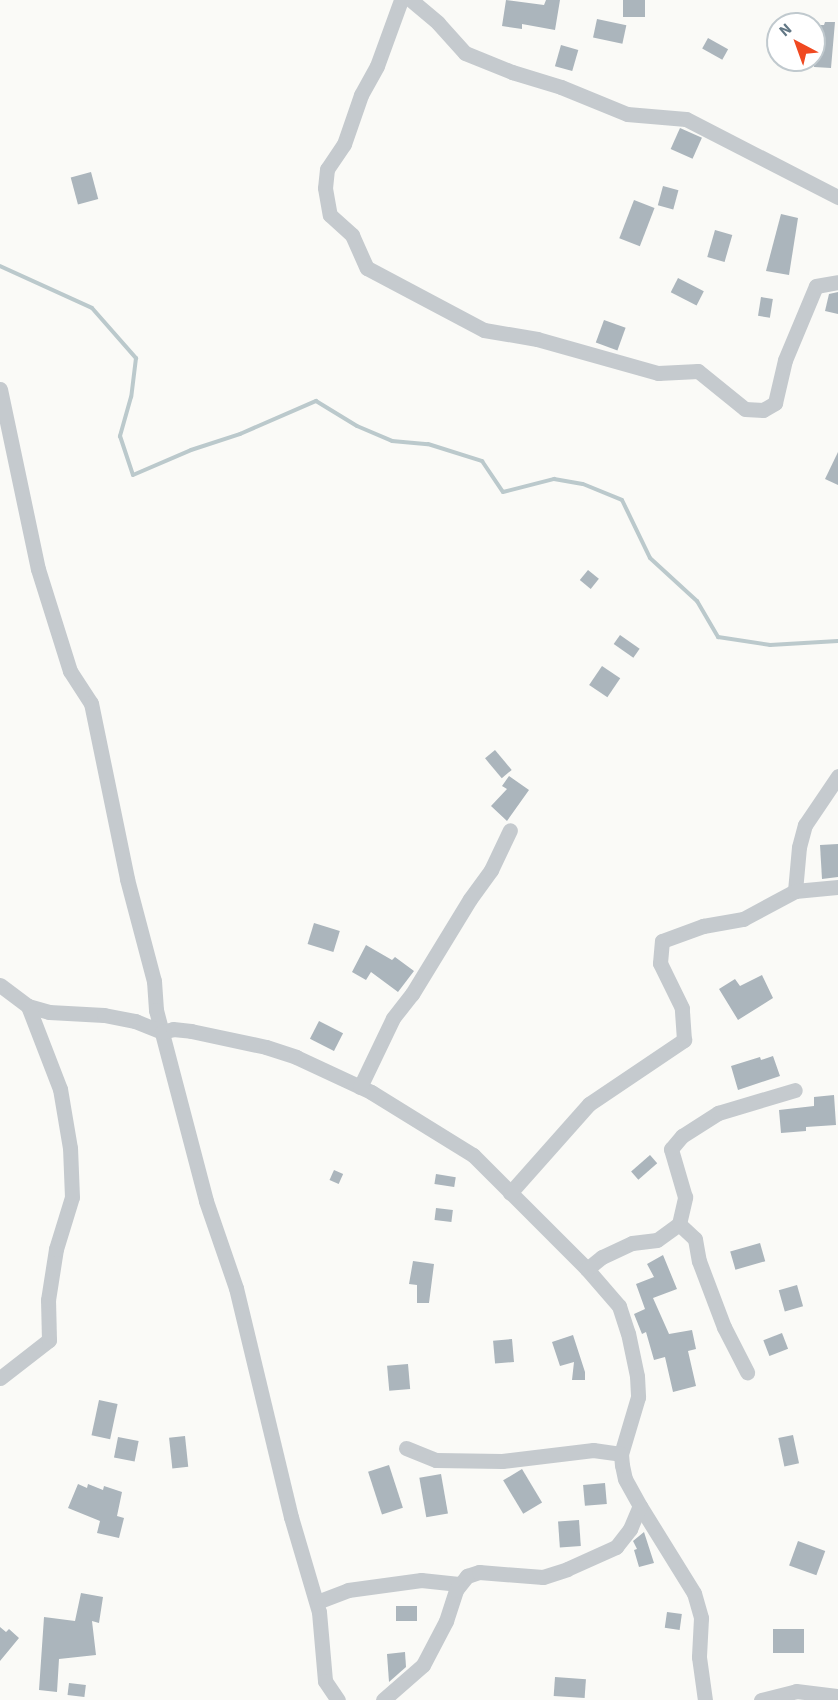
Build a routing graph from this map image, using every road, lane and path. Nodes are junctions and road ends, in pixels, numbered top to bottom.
1 (400, 0) edge
2 (411, 0) edge
3 (838, 197) edge
4 (838, 282) edge
5 (0, 389) edge
6 (838, 776) edge
7 (510, 830) dead end
8 (838, 887) edge
9 (795, 891) junction
10 (0, 985) edge
11 (28, 1006) junction
12 (162, 1032) junction
13 (360, 1087) junction
14 (795, 1090) dead end
15 (510, 1193) junction
16 (679, 1224) junction
17 (586, 1269) junction
18 (747, 1372) dead end
19 (0, 1378) edge
20 (406, 1448) dead end
21 (621, 1454) junction
22 (640, 1506) junction
23 (459, 1584) junction
24 (317, 1602) junction
25 (838, 1696) edge
26 (338, 1700) edge
27 (383, 1700) edge
28 (705, 1700) edge
29 (761, 1700) edge

1 - 4 street
2 - 3 street
5 - 12 street
6 - 9 street
7 - 13 street
8 - 9 street
9 - 15 street
10 - 11 street
11 - 12 street
11 - 19 street
12 - 13 street
12 - 24 street
13 - 15 street
14 - 16 street
15 - 17 street
16 - 17 street
16 - 18 street
17 - 21 street
20 - 21 street
21 - 22 street
22 - 23 street
22 - 28 street
23 - 24 street
23 - 27 street
24 - 26 street
25 - 29 street

